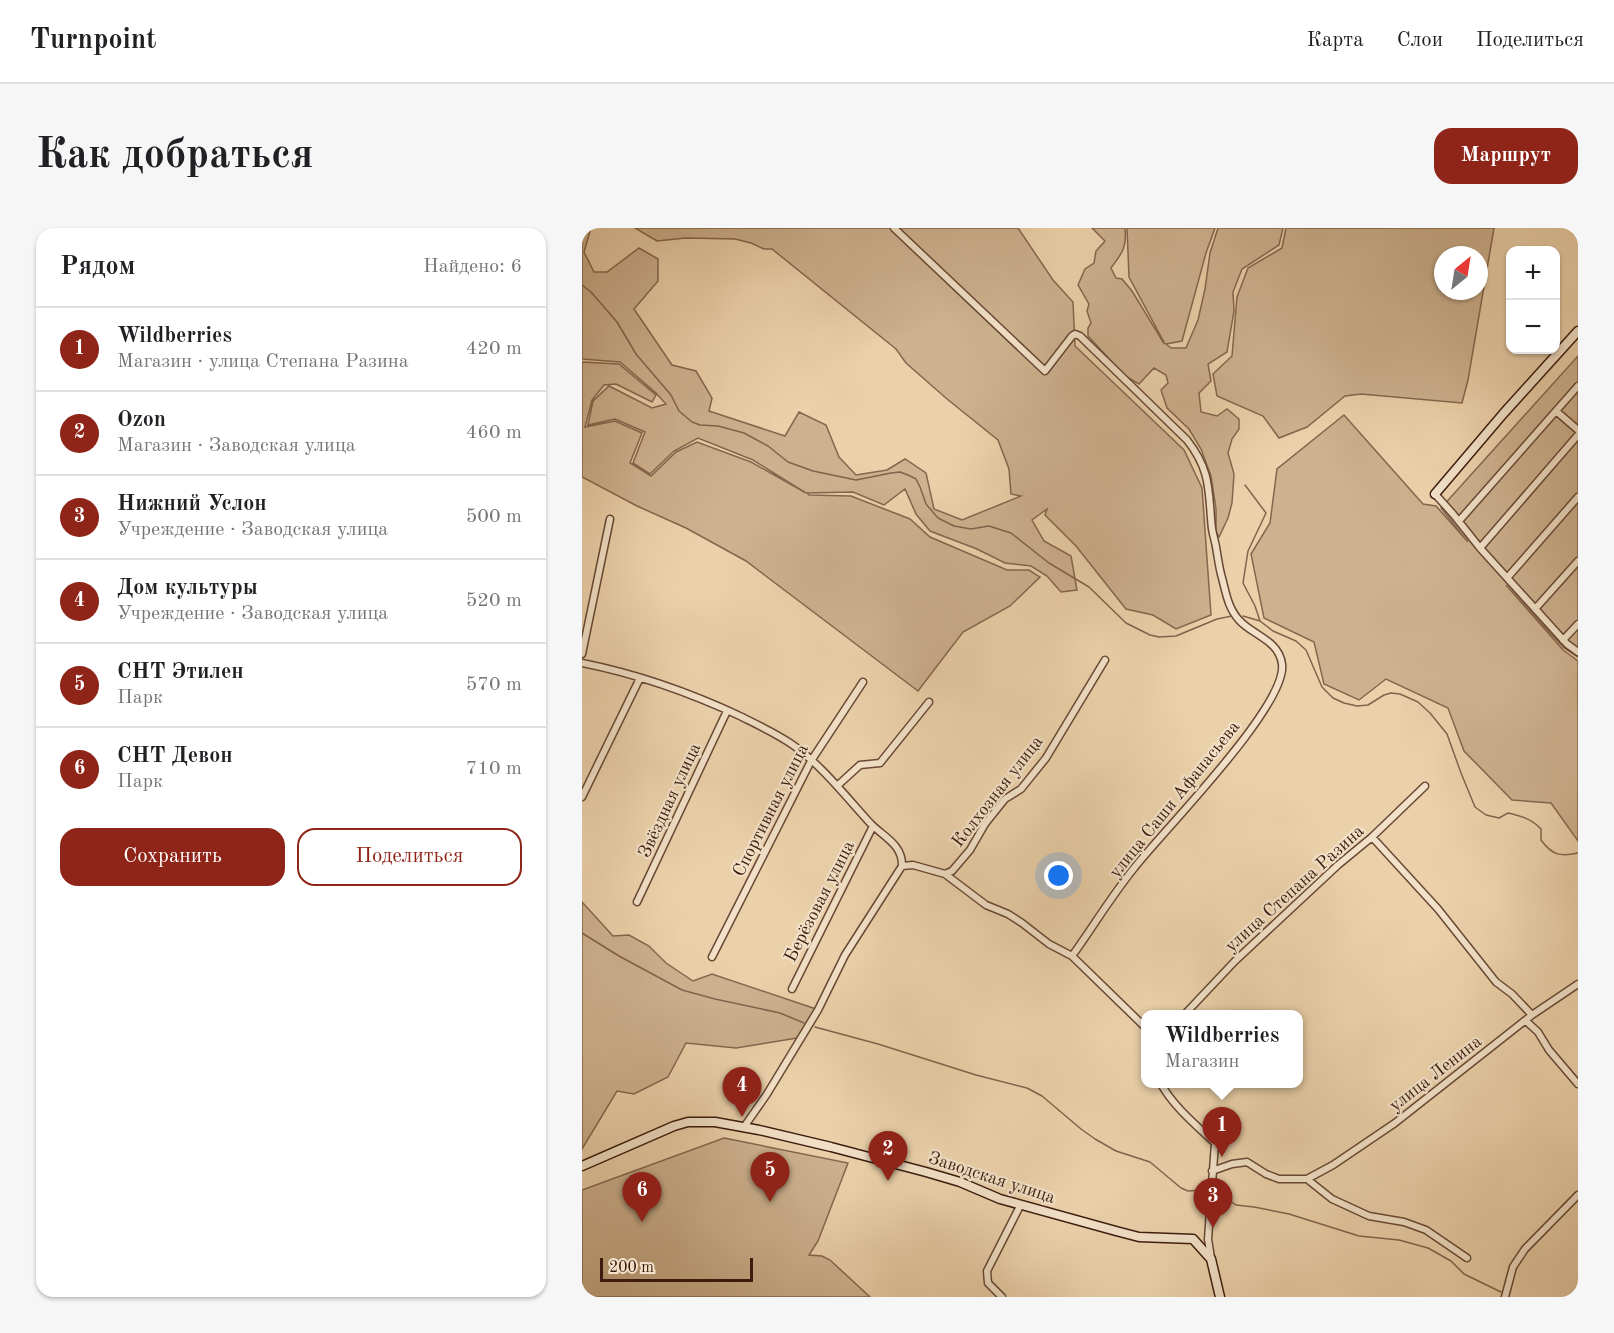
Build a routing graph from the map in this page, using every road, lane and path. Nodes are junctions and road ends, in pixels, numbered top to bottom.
1 (894, 228) edge
2 (1578, 331) edge
3 (1578, 387) edge
4 (1556, 411) junction
5 (1578, 430) edge
6 (1578, 435) edge
7 (1435, 494) joint
8 (1578, 497) edge
9 (610, 519) dead end
10 (1459, 521) junction
11 (1480, 548) junction
12 (1578, 561) edge
13 (1507, 578) junction
14 (1535, 609) junction
15 (1578, 624) edge
16 (1563, 640) junction
17 (1578, 652) edge
18 (582, 654) edge
19 (1105, 660) dead end
20 (582, 663) edge
21 (640, 678) junction
22 (863, 682) dead end
23 (929, 702) dead end
24 (728, 711) junction
25 (811, 761) junction
26 (837, 786) junction
27 (1425, 786) dead end
28 (582, 797) edge
29 (873, 826) junction
30 (1371, 837) junction
31 (902, 866) junction
32 (945, 874) junction
33 (638, 902) dead end
34 (1072, 956) junction
35 (712, 957) dead end
36 (1578, 984) edge
37 (792, 989) dead end
38 (1189, 1010) edge
39 (1532, 1015) junction
40 (1526, 1021) junction
41 (1141, 1023) edge
42 (1578, 1084) edge
43 (1164, 1088) edge
44 (744, 1127) junction
45 (582, 1166) edge
46 (1212, 1171) junction
47 (1307, 1179) junction
48 (1578, 1195) edge
49 (1020, 1206) junction
50 (1467, 1258) dead end
51 (1211, 1259) junction
52 (1002, 1297) edge
53 (1220, 1297) edge
54 (1505, 1297) edge

1 - 34 street, улица Саши Афанасьева
2 - 7 street
3 - 4 street
4 - 5 street
4 - 10 street
6 - 11 street
7 - 10 street
8 - 13 street
9 - 18 street
10 - 11 street
11 - 13 street
12 - 14 street
13 - 14 street
14 - 16 street
15 - 16 street
16 - 17 street
19 - 32 street, Колхозная улица
20 - 21 street
21 - 24 street
21 - 28 street
22 - 25 street, Спортивная улица
23 - 26 street
24 - 25 street
24 - 33 street, Звёздная улица
25 - 26 street
25 - 35 street, Спортивная улица
26 - 29 street
27 - 30 street, улица Степана Разина
29 - 31 street
29 - 37 street, Берёзовая улица
30 - 38 street, улица Степана Разина
30 - 39 street
31 - 32 street
31 - 44 street
32 - 34 street
34 - 41 street
36 - 39 street, улица Ленина
39 - 40 street, улица Ленина
40 - 42 street
40 - 47 street, улица Ленина
43 - 46 street
44 - 45 street, Заводская улица
44 - 49 street, Заводская улица
46 - 47 street
46 - 51 street
47 - 50 street
48 - 54 street
49 - 51 street, Заводская улица
49 - 52 street
51 - 53 street

